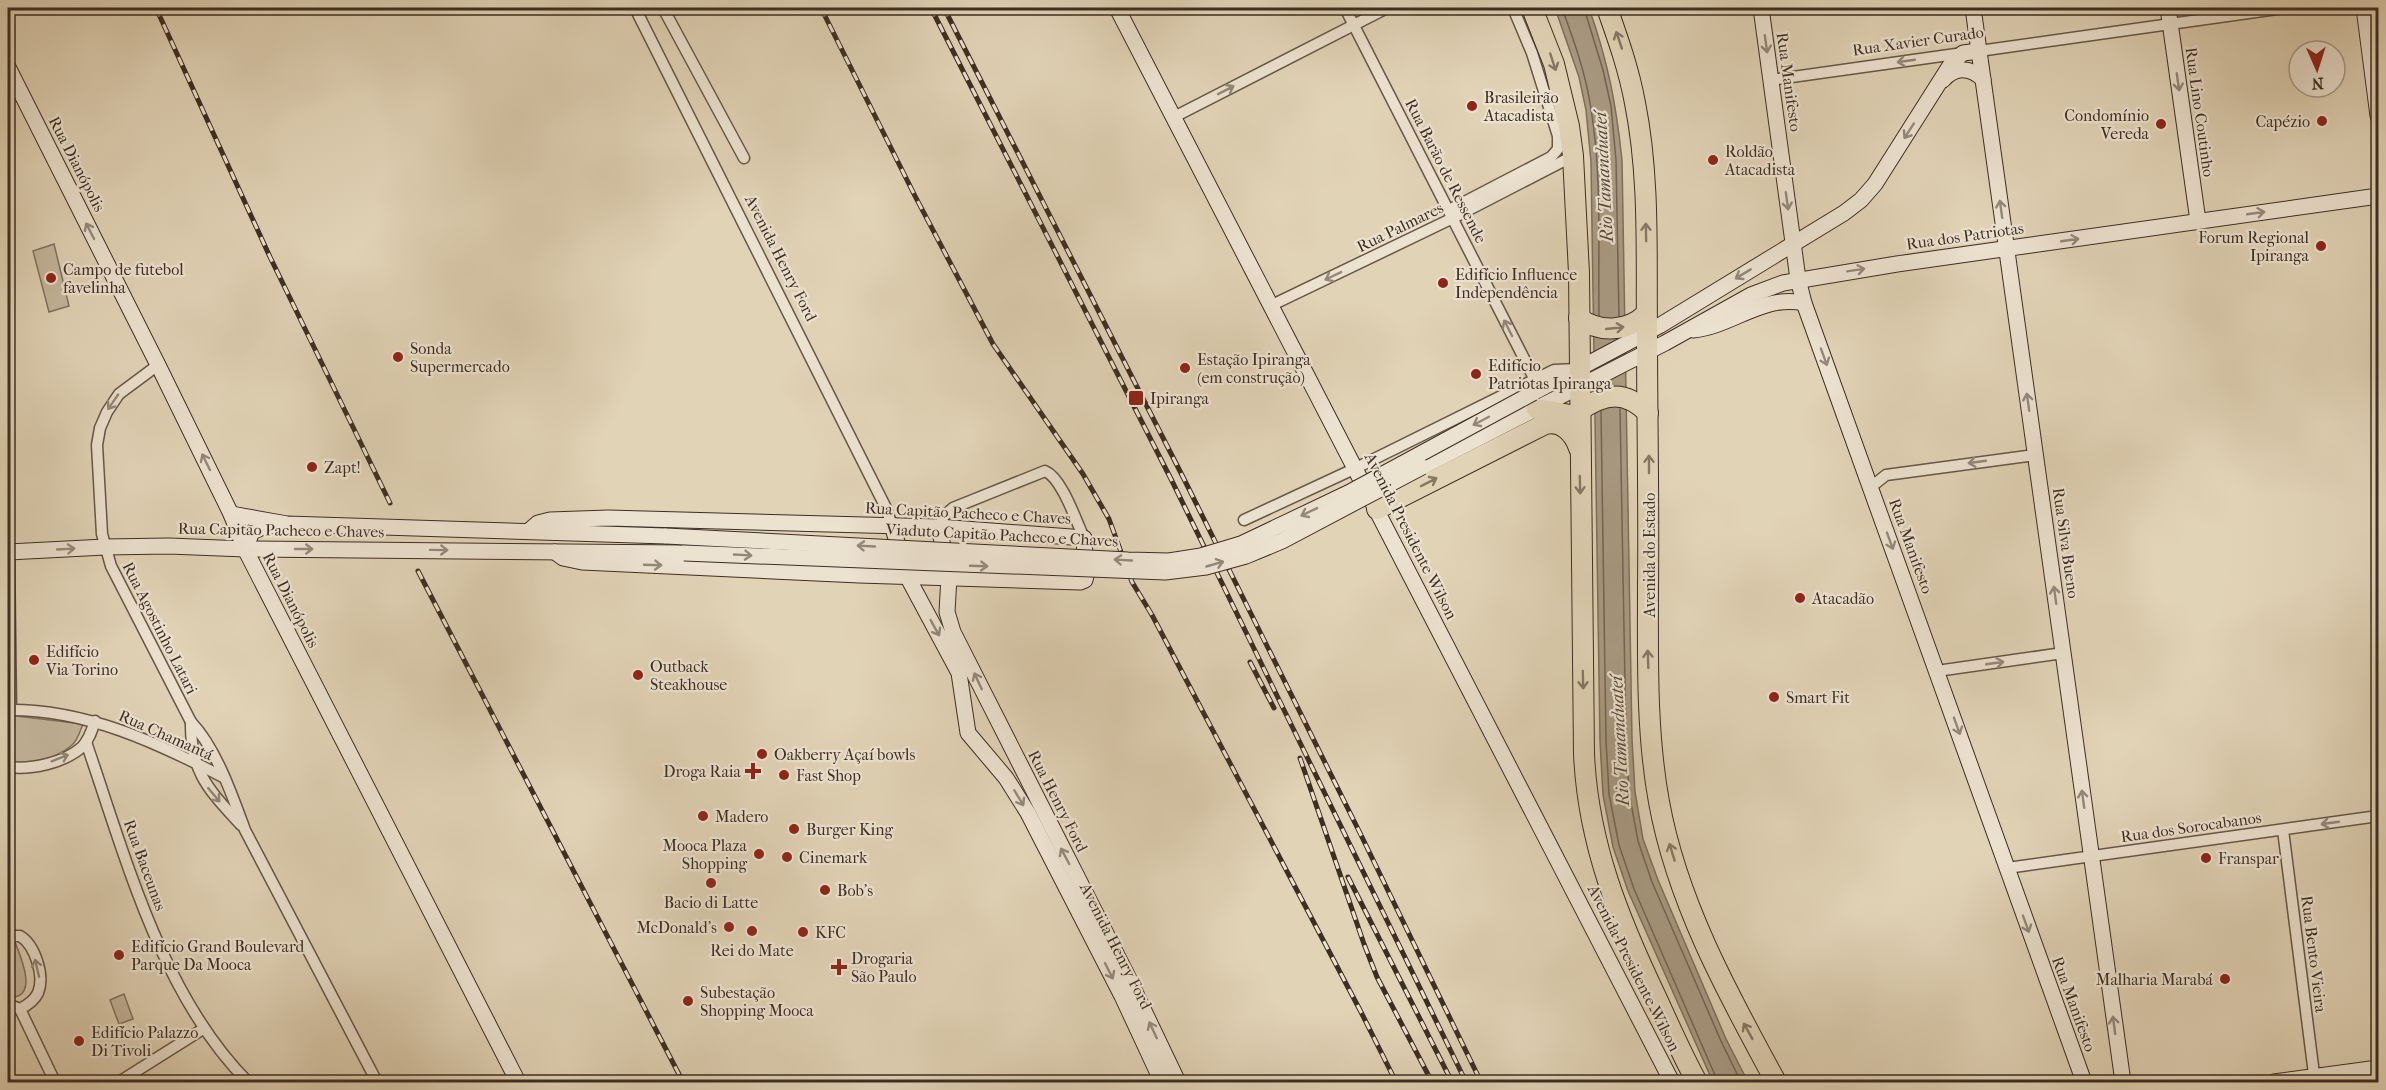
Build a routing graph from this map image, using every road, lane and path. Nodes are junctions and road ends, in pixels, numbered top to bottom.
1 (635, 8) edge
2 (663, 8) edge
3 (1117, 8) edge
4 (1346, 8) edge
5 (1387, 8) edge
6 (1513, 8) edge
7 (1532, 8) edge
8 (1607, 8) edge
9 (1761, 8) edge
10 (1973, 8) edge
11 (2168, 8) edge
12 (2284, 8) edge
13 (2364, 8) edge
14 (2234, 11) edge
15 (1354, 24) junction
16 (2170, 24) junction
17 (1971, 52) junction
18 (8, 67) edge
19 (1983, 79) junction
20 (1771, 81) junction
21 (1941, 81) junction
22 (2379, 116) edge
23 (1174, 117) junction
24 (1573, 156) junction
25 (744, 158) dead end
26 (2379, 196) edge
27 (1451, 214) junction
28 (2198, 221) junction
29 (1793, 244) junction
30 (2006, 249) junction
31 (1798, 279) junction
32 (1804, 303) junction
33 (1270, 306) junction
34 (1579, 318) junction
35 (1685, 331) junction
36 (1647, 333) junction
37 (158, 365) junction
38 (1578, 377) junction
39 (1535, 394) junction
40 (1648, 413) junction
41 (1579, 415) junction
42 (1579, 448) junction
43 (2035, 454) junction
44 (1356, 468) junction
45 (1871, 487) junction
46 (1377, 509) junction
47 (231, 514) junction
48 (608, 518) junction
49 (1244, 520) dead end
50 (288, 524) junction
51 (576, 524) junction
52 (892, 525) junction
53 (387, 526) junction
54 (939, 526) junction
55 (665, 536) junction
56 (1083, 538) junction
57 (105, 547) junction
58 (245, 549) junction
59 (381, 550) junction
60 (8, 552) edge
61 (548, 552) junction
62 (684, 553) joint
63 (907, 576) junction
64 (949, 577) junction
65 (2063, 653) junction
66 (1937, 671) junction
67 (9, 710) edge
68 (95, 721) junction
69 (997, 721) junction
70 (190, 722) junction
71 (968, 733) junction
72 (86, 742) junction
73 (195, 762) junction
74 (8, 767) edge
75 (224, 777) junction
76 (2379, 816) edge
77 (245, 830) junction
78 (2283, 830) junction
79 (2091, 856) junction
80 (2007, 868) junction
81 (8, 936) edge
82 (8, 1004) edge
83 (20, 1009) junction
84 (203, 1029) junction
85 (2379, 1068) edge
86 (2314, 1079) edge
87 (55, 1083) edge
88 (119, 1083) edge
89 (248, 1083) edge
90 (377, 1083) edge
91 (518, 1083) edge
92 (1161, 1083) edge
93 (1178, 1083) edge
94 (1672, 1083) edge
95 (1697, 1083) edge
96 (1776, 1083) edge
97 (2084, 1083) edge
98 (2122, 1083) edge
99 (2274, 1083) edge

1 - 52 street, Avenida Henry Ford
2 - 25 street
3 - 23 main road, Avenida Presidente Wilson
4 - 15 street, Rua Barão de Ressende
5 - 15 street
6 - 27 street
7 -> 24 highway
36 -> 8 highway, Avenida do Estado
9 -> 20 main road, Rua Manifesto
10 - 17 main road, Rua Silva Bueno
11 - 16 main road, Rua Lino Coutinho
12 - 14 street, Rua Xavier Curado
13 - 22 main road
14 - 16 street, Rua Xavier Curado
23 -> 15 street
15 - 27 street, Rua Barão de Ressende
16 - 17 street, Rua Xavier Curado
16 -> 28 main road, Rua Lino Coutinho
17 - 19 main road, Rua Silva Bueno
17 -> 20 street, Rua Xavier Curado
17 - 21 main road, Rua dos Patriotas
37 -> 18 main road, Rua Dianópolis
19 - 21 main road
30 -> 19 main road, Rua Silva Bueno
20 -> 29 main road, Rua Manifesto
21 -> 29 main road, Rua dos Patriotas
23 - 33 main road, Avenida Presidente Wilson
24 - 27 street, Rua Palmares
24 - 34 highway
28 -> 26 main road, Rua dos Patriotas
27 -> 33 street, Rua Palmares
39 -> 27 street, Rua Barão de Ressende
30 -> 28 main road, Rua dos Patriotas
29 - 31 main road, Rua Manifesto
29 -> 36 main road, Rua dos Patriotas
31 -> 30 main road, Rua dos Patriotas
43 -> 30 main road, Rua Silva Bueno
31 - 32 main road, Rua Manifesto
31 - 35 main road, Rua dos Patriotas
32 - 35 main road
32 -> 45 main road, Rua Manifesto
33 - 44 main road, Avenida Presidente Wilson
34 -> 36 highway
34 - 38 highway
35 - 36 main road, Rua dos Patriotas
36 - 38 main road, Rua dos Patriotas
36 - 40 highway, Avenida do Estado
47 -> 37 main road, Rua Dianópolis
37 -> 57 street, Rua Agostinho Latari
38 - 39 main road, Viaduto Capitão Pacheco e Chaves
38 - 41 highway
39 - 41 highway
39 - 44 street
39 -> 55 main road, Viaduto Capitão Pacheco e Chaves, bridge
62 -> 39 main road, Viaduto Capitão Pacheco e Chaves, bridge
40 - 41 highway
96 -> 40 highway, Avenida do Estado
41 - 42 highway
46 -> 42 highway
42 -> 95 highway
43 -> 45 street
65 -> 43 main road, Rua Silva Bueno
44 - 46 main road, Avenida Presidente Wilson
44 - 49 street
45 -> 66 main road, Rua Manifesto
46 - 94 main road, Avenida Presidente Wilson
47 - 50 main road, Rua Capitão Pacheco e Chaves
47 - 58 main road, Rua Dianópolis
48 - 51 main road, Rua Capitão Pacheco e Chaves
48 - 52 main road, Rua Capitão Pacheco e Chaves
48 - 55 main road
50 - 53 main road, Rua Capitão Pacheco e Chaves
50 - 58 main road
51 - 53 main road, Rua Capitão Pacheco e Chaves
51 - 55 main road, Rua Capitão Pacheco e Chaves
51 - 61 main road
52 - 54 main road, Rua Capitão Pacheco e Chaves
52 - 63 main road
53 - 59 main road
54 - 56 main road, Rua Capitão Pacheco e Chaves
54 - 56 street
54 - 64 main road, Rua Henry Ford
56 - 64 main road, Rua Capitão Pacheco e Chaves
57 - 58 main road, Rua Capitão Pacheco e Chaves
60 -> 57 main road, Rua Capitão Pacheco e Chaves
57 - 70 street, Rua Agostinho Latari
58 -> 59 main road, Rua Capitão Pacheco e Chaves
58 - 91 main road, Rua Dianópolis
59 -> 61 main road, Rua Capitão Pacheco e Chaves
60 - 67 street
61 - 62 main road, Rua Capitão Pacheco e Chaves
61 -> 63 main road, Rua Capitão Pacheco e Chaves
63 - 64 main road, Rua Capitão Pacheco e Chaves
63 -> 71 main road
69 -> 64 main road, Rua Henry Ford
66 -> 65 street
79 -> 65 main road, Rua Silva Bueno
66 -> 80 main road, Rua Manifesto
67 - 68 street, Rua Chamantá
68 - 72 street
68 - 73 street, Rua Chamantá
69 - 71 main road
93 -> 69 main road, Rua Henry Ford
70 - 73 street, Rua Agostinho Latari
70 - 75 street, Rua Agostinho Latari
71 -> 92 main road, Avenida Henry Ford
74 -> 72 street
72 - 84 street, Rua Baceunas
73 - 75 street, Rua Chamantá
73 -> 77 street, Rua Agostinho Latari
75 - 77 street, Rua Agostinho Latari
76 -> 78 street, Rua dos Sorocabanos
77 - 90 street
78 - 79 street, Rua dos Sorocabanos
78 - 86 street, Rua Bento Vieira
79 - 80 street, Rua dos Sorocabanos
98 -> 79 main road, Rua Silva Bueno
80 -> 97 main road, Rua Manifesto
83 -> 81 street
82 - 83 street
83 - 87 street
84 - 88 street
84 - 89 street, Rua Baceunas
85 - 86 main road
86 - 99 main road

